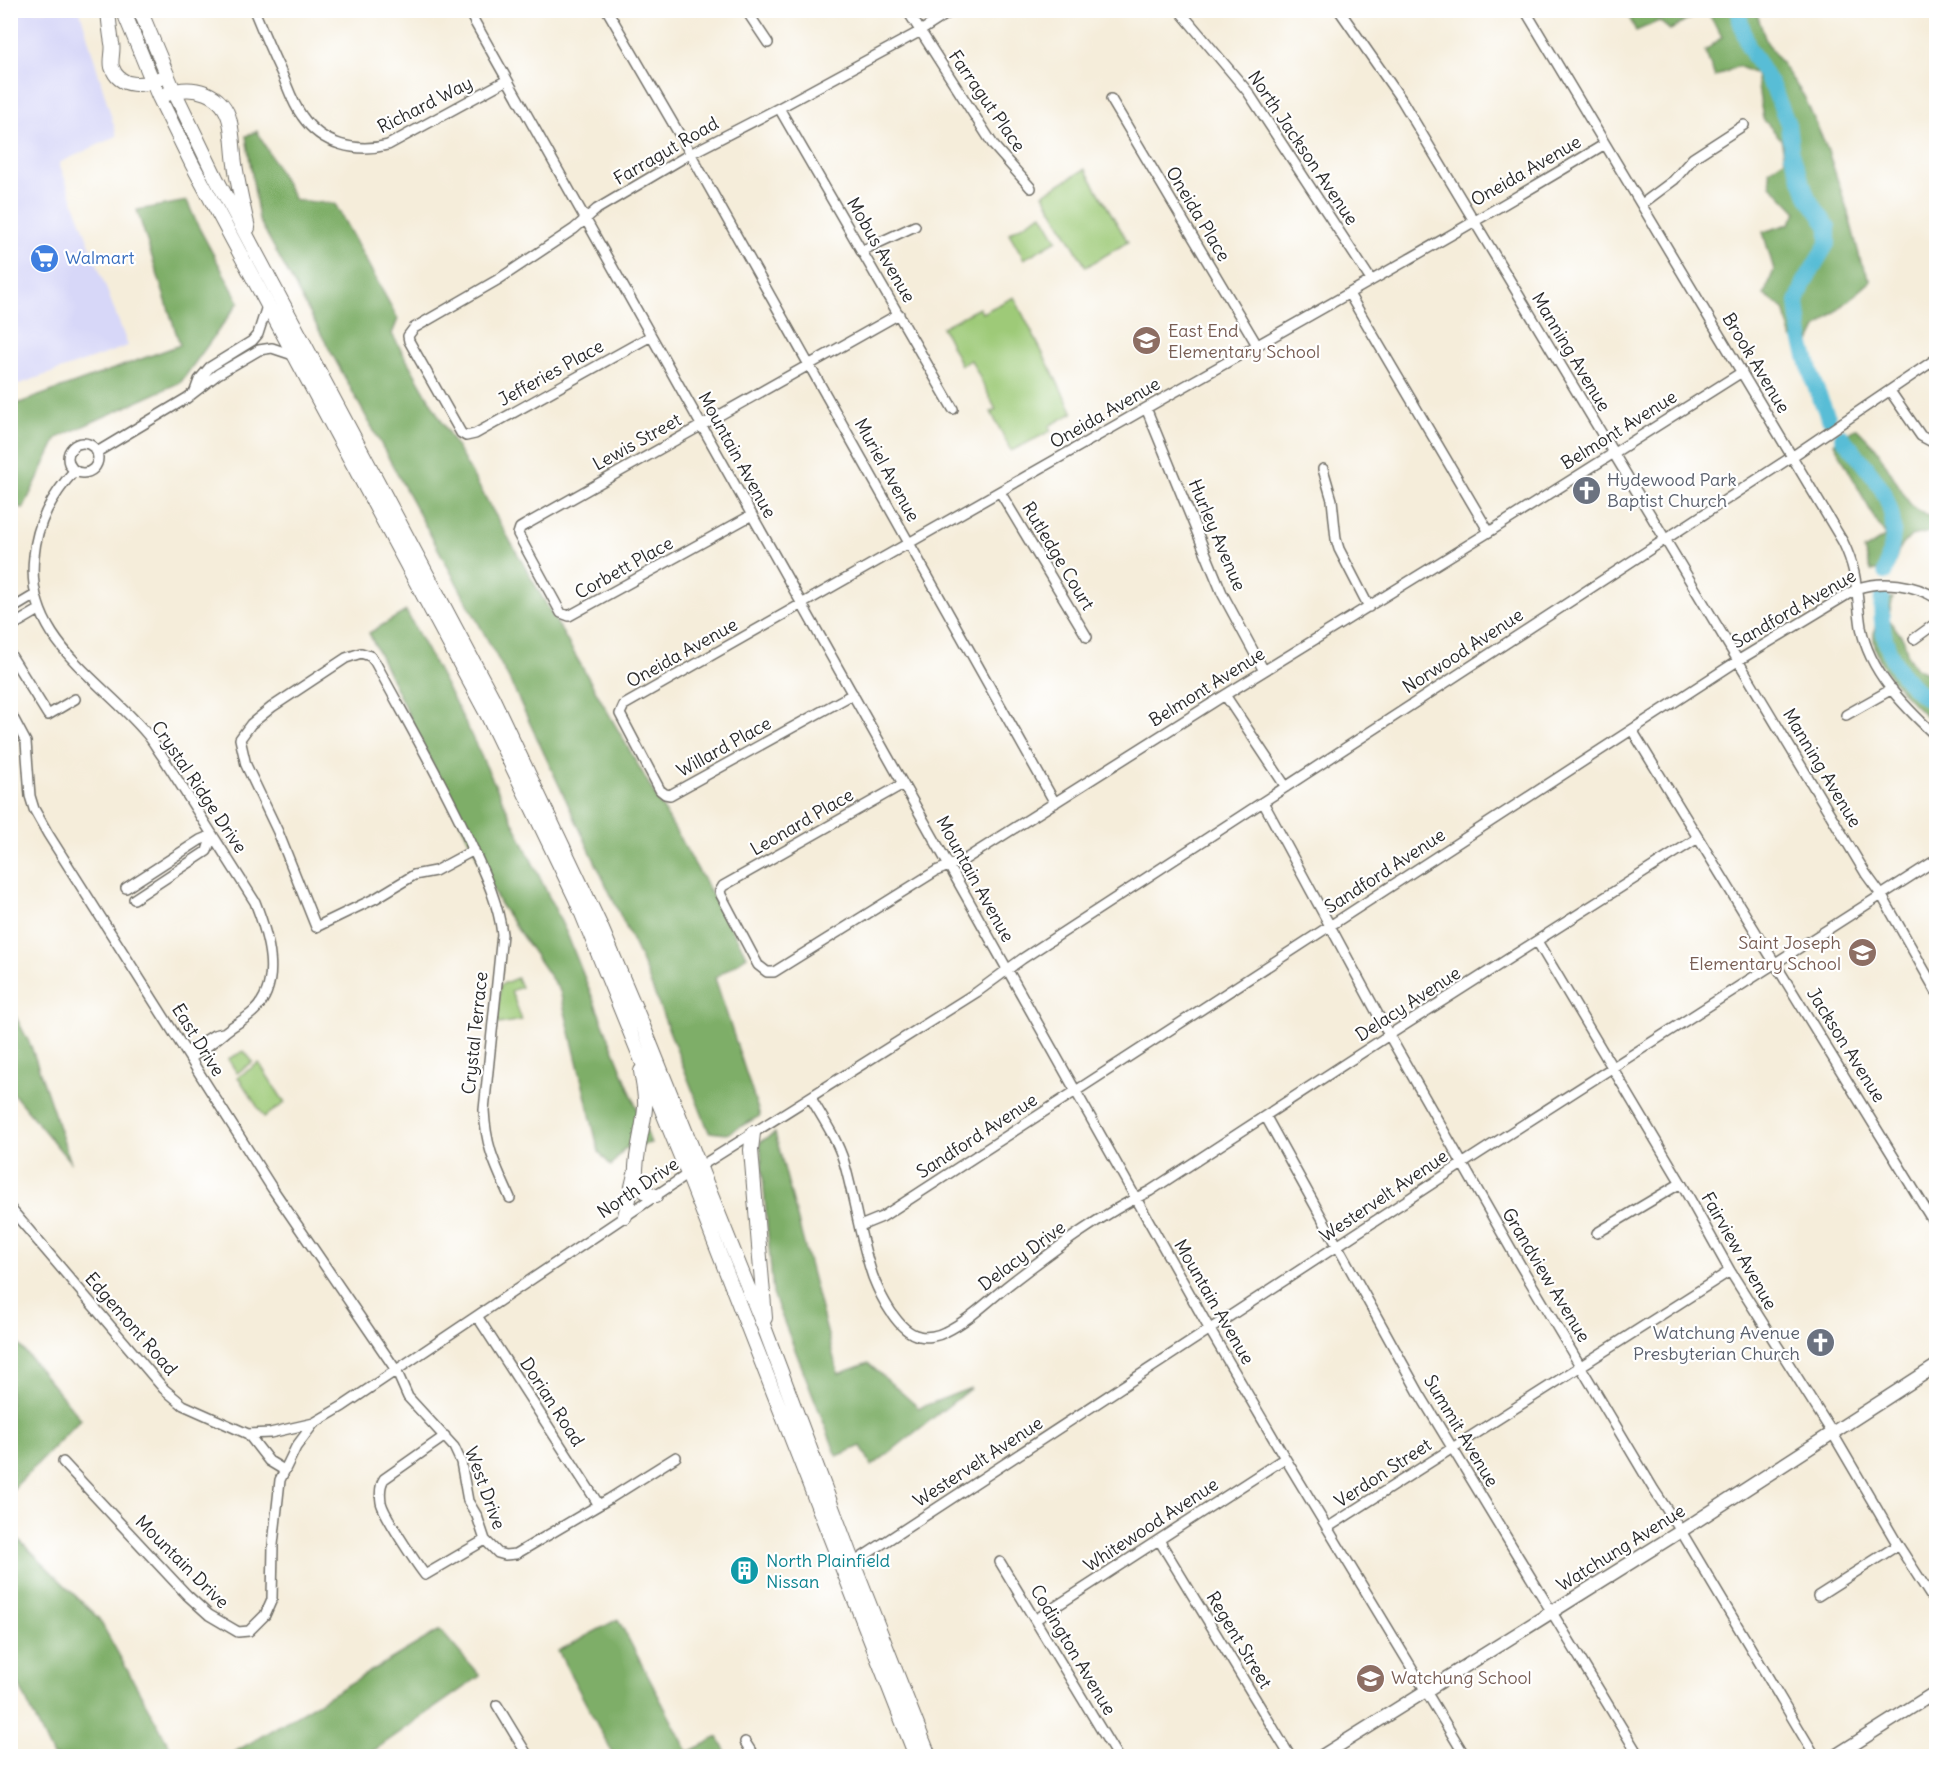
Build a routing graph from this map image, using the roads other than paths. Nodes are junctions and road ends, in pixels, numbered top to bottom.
1 (108, 10) edge
2 (123, 10) edge
3 (140, 10) edge
4 (254, 10) edge
5 (468, 10) edge
6 (607, 10) edge
7 (746, 10) edge
8 (907, 10) edge
9 (953, 10) edge
10 (1179, 10) edge
11 (1339, 10) edge
12 (1525, 10) edge
13 (919, 32) junction
14 (768, 43) dead end
15 (168, 75) junction
16 (507, 80) junction
17 (153, 82) junction
18 (174, 91) junction
19 (159, 97) junction
20 (1111, 99) dead end
21 (779, 108) junction
22 (1744, 125) dead end
23 (1605, 144) junction
24 (690, 154) junction
25 (1031, 188) dead end
26 (1642, 204) junction
27 (586, 219) junction
28 (1472, 221) junction
29 (915, 226) dead end
30 (251, 244) junction
31 (861, 251) junction
32 (1371, 280) junction
33 (1349, 294) junction
34 (267, 306) junction
35 (899, 314) junction
36 (651, 336) junction
37 (1257, 345) junction
38 (293, 355) junction
39 (1936, 359) edge
40 (809, 365) junction
41 (1742, 372) junction
42 (195, 391) junction
43 (1890, 391) junction
44 (1146, 408) junction
45 (953, 409) dead end
46 (701, 425) junction
47 (466, 436) joint
48 (1936, 444) edge
49 (97, 452) junction
50 (1613, 453) junction
51 (1793, 456) junction
52 (1323, 469) dead end
53 (74, 471) junction
54 (1000, 492) junction
55 (752, 515) junction
56 (519, 531) joint
57 (1489, 532) junction
58 (1665, 539) junction
59 (909, 544) junction
60 (1858, 588) junction
61 (35, 595) junction
62 (1936, 598) edge
63 (802, 604) junction
64 (1369, 607) junction
65 (10, 610) edge
66 (39, 610) junction
67 (1936, 623) edge
68 (10, 627) edge
69 (1087, 637) dead end
70 (1914, 639) dead end
71 (10, 654) edge
72 (1739, 660) junction
73 (1264, 671) junction
74 (1892, 689) junction
75 (853, 694) junction
76 (1225, 695) junction
77 (75, 699) dead end
78 (621, 709) joint
79 (10, 712) edge
80 (1846, 715) dead end
81 (1632, 730) junction
82 (1936, 736) edge
83 (903, 784) junction
84 (1286, 787) junction
85 (1263, 802) junction
86 (1055, 803) junction
87 (212, 835) junction
88 (1698, 838) junction
89 (474, 850) junction
90 (1936, 860) edge
91 (949, 866) junction
92 (126, 888) dead end
93 (720, 891) joint
94 (1882, 896) junction
95 (134, 899) dead end
96 (1330, 926) junction
97 (1537, 941) junction
98 (1776, 964) junction
99 (1008, 970) junction
100 (1936, 991) edge
101 (1389, 1035) junction
102 (638, 1048) junction
103 (189, 1055) junction
104 (1612, 1068) junction
105 (1076, 1090) junction
106 (811, 1098) junction
107 (1266, 1117) junction
108 (753, 1133) junction
109 (1462, 1164) junction
110 (694, 1170) junction
111 (636, 1172) junction
112 (1681, 1183) junction
113 (655, 1196) junction
114 (510, 1198) dead end
115 (1137, 1198) junction
116 (10, 1208) edge
117 (625, 1216) junction
118 (860, 1226) junction
119 (1936, 1226) edge
120 (1597, 1233) dead end
121 (1337, 1247) junction
122 (1730, 1271) junction
123 (477, 1316) junction
124 (1210, 1330) junction
125 (766, 1332) junction
126 (1936, 1366) edge
127 (1582, 1368) junction
128 (396, 1370) junction
129 (314, 1423) junction
130 (248, 1434) junction
131 (1833, 1434) junction
132 (445, 1436) junction
133 (296, 1446) joint
134 (1452, 1449) junction
135 (676, 1457) dead end
136 (1285, 1458) junction
137 (63, 1462) dead end
138 (284, 1470) junction
139 (599, 1505) junction
140 (1327, 1528) junction
141 (1682, 1531) junction
142 (484, 1540) junction
143 (1160, 1540) junction
144 (1898, 1545) junction
145 (1000, 1562) dead end
146 (853, 1563) junction
147 (1818, 1596) dead end
148 (1936, 1604) edge
149 (1552, 1612) junction
150 (1035, 1620) junction
151 (1425, 1691) junction
152 (1936, 1692) edge
153 (497, 1705) dead end
154 (745, 1742) dead end
155 (528, 1756) edge
156 (754, 1756) edge
157 (916, 1756) edge
158 (929, 1756) edge
159 (1118, 1756) edge
160 (1290, 1756) edge
161 (1322, 1756) edge
162 (1465, 1756) edge
163 (1639, 1756) edge
164 (1815, 1756) edge
165 (1835, 1756) edge

1 - 17 highway
2 - 17 highway
3 - 15 highway
4 - 16 street, Richard Way
5 - 16 street, Mountain Avenue
6 - 24 street, Muriel Avenue
7 - 14 street
8 - 13 street, Farragut Place
9 - 13 street, Farragut Road
10 - 32 street, North Jackson Avenue
11 - 28 street, Manning Avenue
12 - 23 street, Brook Avenue
13 - 21 street, Farragut Road
13 - 25 street, Farragut Place
15 - 17 highway
15 - 18 highway
16 - 27 street, Mountain Avenue
17 - 19 highway
18 - 19 highway
18 - 30 highway
18 - 30 highway
19 - 34 highway
20 - 37 street, Oneida Place
21 - 24 street, Farragut Road
21 - 31 street, Mobus Avenue
22 - 26 street
23 - 26 street, Brook Avenue
23 - 28 street, Oneida Avenue
24 - 27 street, Farragut Road
24 - 40 street, Muriel Avenue
26 - 41 street, Brook Avenue
27 - 36 street, Mountain Avenue
27 - 47 street, Farragut Road
28 - 32 street, Oneida Avenue
28 - 50 street, Manning Avenue
29 - 31 street
30 - 110 highway
31 - 35 street, Mobus Avenue
32 - 33 street, Oneida Avenue
33 - 37 street, Oneida Avenue
33 - 57 street
34 - 38 highway
34 - 42 street, Crystal Ridge Drive
35 - 40 street, Lewis Street
35 - 45 street, Mobus Avenue
36 - 46 street, Mountain Avenue
36 - 47 street, Jefferies Place
37 - 44 street, Oneida Avenue
38 - 42 street, Crystal Ridge Drive
38 - 102 highway
39 - 43 street, Norwood Avenue
40 - 46 street, Lewis Street
40 - 59 street, Muriel Avenue
41 - 50 street, Belmont Avenue
41 - 51 street, Brook Avenue
42 - 49 street, Crystal Ridge Drive
43 - 48 street
43 - 51 street, Norwood Avenue
44 - 54 street, Oneida Avenue
44 - 73 street, Hurley Avenue
46 - 55 street, Mountain Avenue
46 - 56 street, Lewis Street
49 - 53 street, Crystal Ridge Drive
49 - 53 street
50 - 57 street, Belmont Avenue
50 - 58 street, Manning Avenue
51 - 58 street, Norwood Avenue
51 - 60 street, Brook Avenue
52 - 64 street
53 - 61 street, Crystal Ridge Drive
54 - 59 street, Oneida Avenue
54 - 69 street, Rutledge Court
55 - 56 street, Corbett Place
55 - 63 street, Mountain Avenue
57 - 64 street, Belmont Avenue
58 - 72 street, Manning Avenue
58 - 84 street, Norwood Avenue
59 - 63 street, Oneida Avenue
59 - 86 street, Muriel Avenue
60 - 62 street, Sandford Avenue
60 - 72 street, Sandford Avenue
60 - 74 street, Brook Avenue
61 - 65 street
61 - 66 street, Crystal Ridge Drive
63 - 75 street, Mountain Avenue
63 - 78 street, Oneida Avenue
64 - 73 street, Belmont Avenue
66 - 68 street
66 - 87 street, Crystal Ridge Drive
67 - 70 street
71 - 77 street
72 - 81 street, Sandford Avenue
72 - 94 street, Manning Avenue
73 - 76 street, Belmont Avenue
74 - 80 street
74 - 82 street, Brook Avenue
75 - 78 street, Willard Place
75 - 83 street, Mountain Avenue
76 - 84 street
76 - 86 street, Belmont Avenue
79 - 103 street, East Drive
81 - 88 street, Jackson Avenue
81 - 96 street, Sandford Avenue
83 - 91 street, Mountain Avenue
83 - 93 street, Leonard Place
84 - 85 street, Norwood Avenue
85 - 96 street, Grandview Avenue
85 - 99 street, Norwood Avenue
86 - 91 street, Belmont Avenue
87 - 92 street
87 - 95 street
87 - 103 street, Crystal Ridge Drive
88 - 97 street, Delacy Avenue
88 - 98 street, Jackson Avenue
89 - 89 street
89 - 114 street, Crystal Terrace
90 - 94 street, Westervelt Avenue
91 - 93 street, Belmont Avenue
91 - 99 street, Mountain Avenue
94 - 98 street, Westervelt Avenue
94 - 100 street, Manning Avenue
96 - 101 street, Grandview Avenue
96 - 105 street, Sandford Avenue
97 - 101 street, Delacy Avenue
97 - 104 street, Fairview Avenue
98 - 104 street, Westervelt Avenue
98 - 119 street, Jackson Avenue
99 - 105 street, Mountain Avenue
99 - 106 street, North Drive
101 - 107 street, Delacy Avenue
101 - 109 street, Grandview Avenue
102 - 110 highway
102 - 111 highway
103 - 128 street, East Drive
104 - 109 street, Westervelt Avenue
104 - 112 street, Fairview Avenue
105 - 115 street, Mountain Avenue
105 - 118 street, Sandford Avenue
106 - 108 street, North Drive
106 - 118 street
107 - 115 street, Delacy Avenue
107 - 121 street, Summit Avenue
108 - 110 street, North Drive
108 - 125 highway
109 - 121 street, Westervelt Avenue
109 - 127 street, Grandview Avenue
110 - 113 street, North Drive
110 - 125 highway
110 - 157 highway
111 - 113 highway
111 - 117 highway
112 - 120 street
112 - 122 street, Fairview Avenue
113 - 117 street, North Drive
115 - 118 street, Delacy Drive
115 - 124 street, Mountain Avenue
116 - 130 street, Edgemont Road
117 - 123 street, North Drive
121 - 124 street, Westervelt Avenue
121 - 134 street, Summit Avenue
122 - 127 street, Verdon Street
122 - 131 street, Fairview Avenue
123 - 128 street, North Drive
123 - 139 street, Dorian Road
124 - 136 street, Mountain Avenue
124 - 146 street, Westervelt Avenue
125 - 146 highway
126 - 131 main road, Watchung Avenue
127 - 134 street, Verdon Street
127 - 141 street, Grandview Avenue
128 - 129 street, North Drive
128 - 132 street, West Drive
129 - 130 street, Edgemont Road
129 - 133 street, North Drive
130 - 138 street, Edgemont Road
131 - 141 main road, Watchung Avenue
131 - 144 street, Fairview Avenue
132 - 142 street, West Drive
132 - 142 street
133 - 138 street, Mountain Drive
134 - 140 street, Verdon Street
134 - 149 street, Summit Avenue
135 - 139 street, West Drive
136 - 140 street, Mountain Avenue
136 - 143 street, Whitewood Avenue
137 - 138 street, Mountain Drive
139 - 142 street, West Drive
140 - 151 street, Mountain Avenue
141 - 149 main road, Watchung Avenue
141 - 164 street, Grandview Avenue
143 - 150 street, Whitewood Avenue
143 - 160 street, Regent Street
144 - 147 street
144 - 148 street, Fairview Avenue
145 - 150 street, Codington Avenue
146 - 158 highway
149 - 151 main road, Watchung Avenue
149 - 163 street, Summit Avenue
150 - 159 street, Codington Avenue
151 - 161 main road, Watchung Avenue
151 - 162 street, Mountain Avenue
152 - 165 main road
153 - 155 street
154 - 156 street

